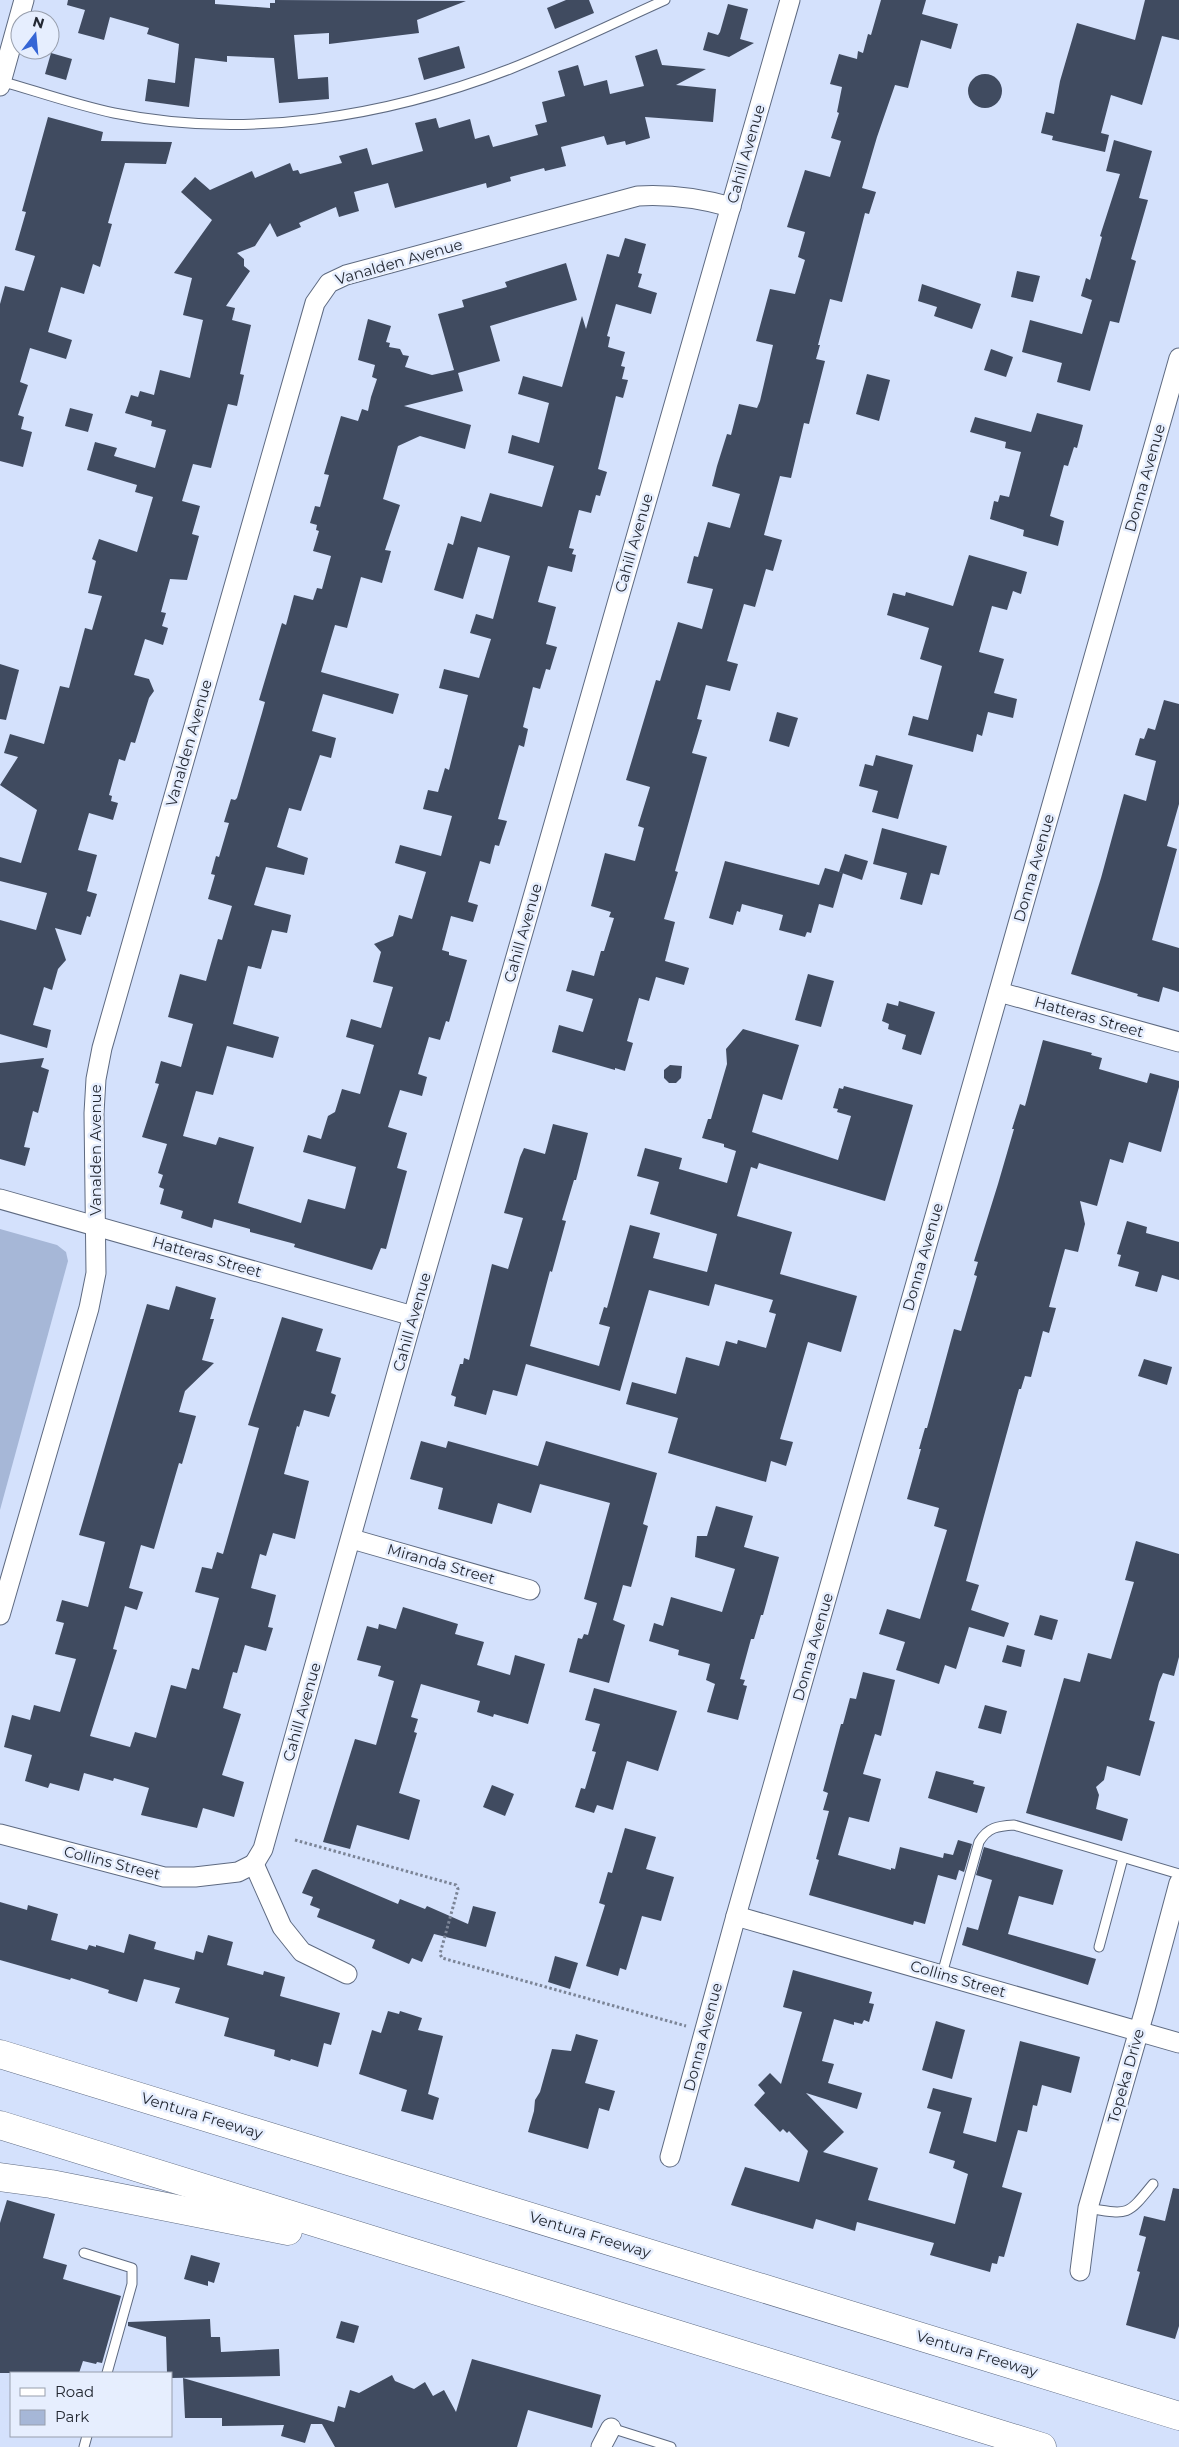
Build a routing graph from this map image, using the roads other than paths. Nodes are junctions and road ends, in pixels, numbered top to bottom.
1 (24, 0) edge
2 (665, 0) edge
3 (789, 0) edge
4 (1, 84) edge
5 (731, 207) junction
6 (1179, 358) edge
7 (999, 992) junction
8 (1179, 1042) edge
9 (0, 1199) edge
10 (96, 1225) junction
11 (413, 1316) junction
12 (352, 1539) junction
13 (530, 1590) dead end
14 (0, 1615) edge
15 (0, 1834) edge
16 (1123, 1858) junction
17 (254, 1864) junction
18 (1179, 1874) edge
19 (1179, 1883) edge
20 (736, 1916) junction
21 (1099, 1947) dead end
22 (347, 1974) dead end
23 (942, 1974) junction
24 (1139, 2032) junction
25 (1179, 2043) edge
26 (0, 2054) edge
27 (0, 2125) edge
28 (670, 2157) dead end
29 (0, 2177) edge
30 (1153, 2184) dead end
31 (1088, 2208) junction
32 (84, 2253) dead end
33 (432, 2259) junction
34 (1080, 2271) dead end
35 (107, 2372) edge
36 (1179, 2416) edge
37 (611, 2428) joint
38 (601, 2447) edge
39 (671, 2447) edge
40 (1042, 2447) edge

1 - 4 street
2 - 4 lane
3 - 5 street, Cahill Avenue
5 - 10 street, Vanalden Avenue
5 - 11 street, Cahill Avenue
6 - 7 street, Donna Avenue
7 - 8 street, Hatteras Street
7 - 20 street, Donna Avenue
9 - 10 street, Hatteras Street
10 - 11 street, Hatteras Street
10 - 14 street, Vanalden Avenue
11 - 12 street, Cahill Avenue
12 - 13 street, Miranda Street
12 - 17 street, Cahill Avenue
15 - 17 street, Collins Street
16 - 18 lane
16 - 21 lane
16 - 23 lane
17 - 22 street
19 - 24 street, Topeka Drive
20 - 23 street, Collins Street
20 - 28 street, Donna Avenue
23 - 24 street, Collins Street
24 - 25 street, Collins Street
24 - 31 street, Topeka Drive
26 - 36 highway, Ventura Freeway
27 - 33 highway
29 - 33 highway
30 - 31 lane
31 - 34 street, Topeka Drive
32 - 35 lane
33 - 40 highway
37 - 38 street
37 - 39 lane

